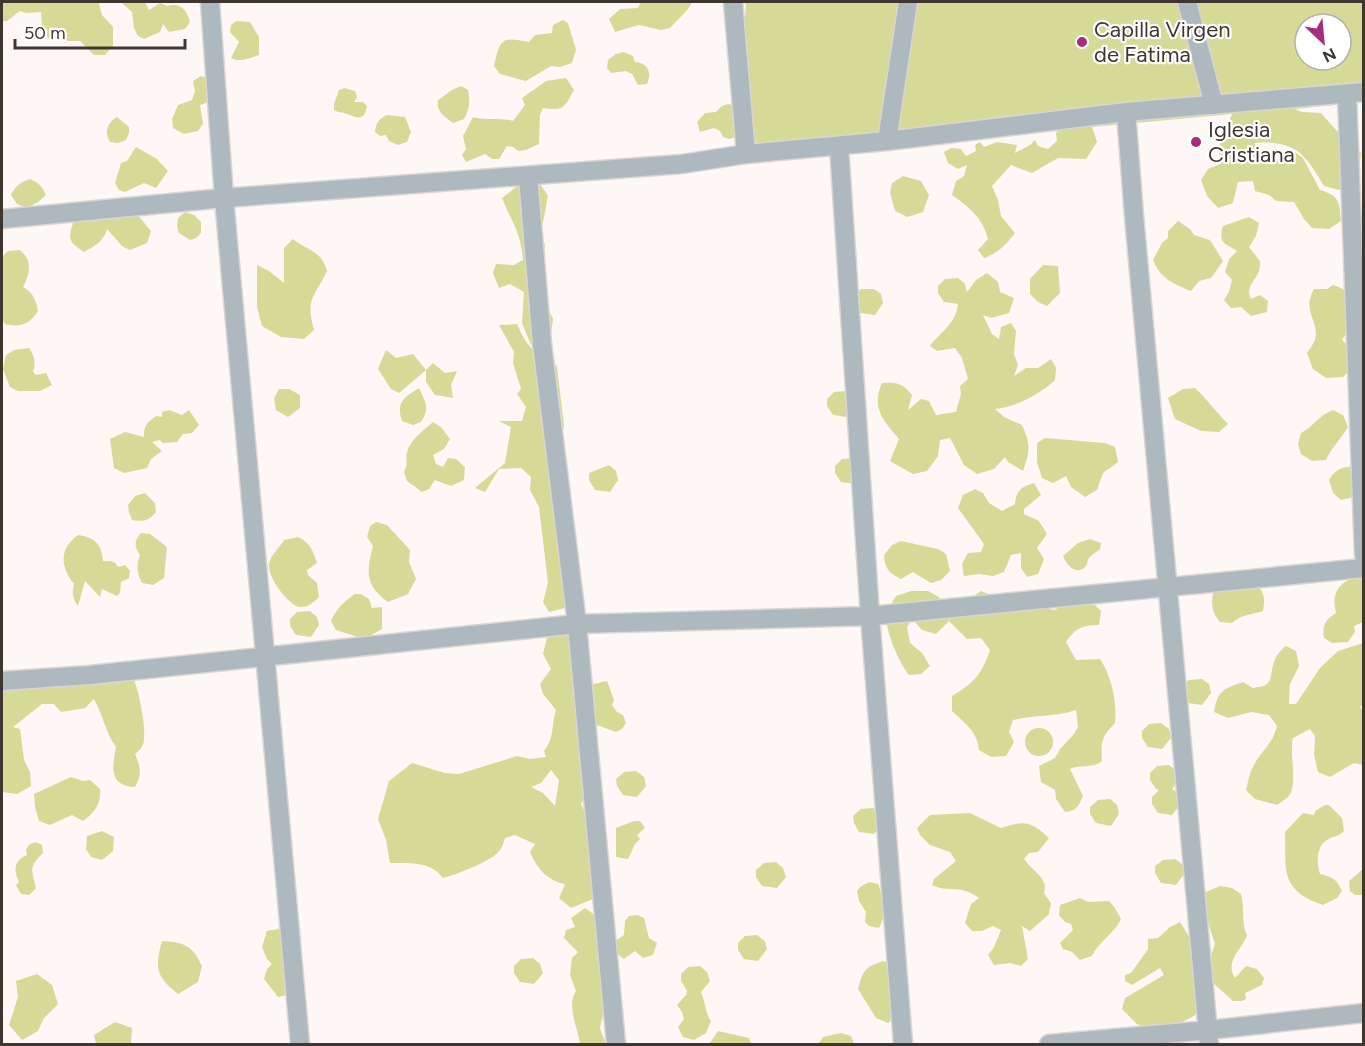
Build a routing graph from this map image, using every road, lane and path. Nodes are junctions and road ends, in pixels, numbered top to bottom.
1 (210, 2) edge
2 (733, 2) edge
3 (908, 2) edge
4 (1187, 2) edge
5 (1355, 93) edge
6 (1214, 105) junction
7 (1126, 112) junction
8 (887, 141) junction
9 (839, 146) junction
10 (746, 154) junction
11 (528, 176) junction
12 (224, 198) junction
13 (2, 219) edge
14 (1364, 555) edge
15 (1364, 568) edge
16 (1167, 587) junction
17 (870, 616) junction
18 (577, 624) junction
19 (265, 657) junction
20 (2, 681) edge
21 (1364, 1012) edge
22 (1209, 1037) edge
23 (300, 1044) edge
24 (616, 1044) edge
25 (903, 1044) edge
26 (1049, 1044) edge

1 - 12 street
2 - 10 street
3 - 8 street
4 - 6 street
5 - 6 street
5 - 14 street
6 - 7 street
7 - 8 street
7 - 16 street
8 - 9 street
9 - 10 street
9 - 17 street
10 - 11 street
11 - 12 street
11 - 18 street
12 - 13 street
12 - 19 street
15 - 16 street
16 - 17 street
16 - 22 street
17 - 18 street
17 - 25 street
18 - 19 street
18 - 24 street
19 - 20 street
19 - 23 street
21 - 22 street
22 - 26 street

